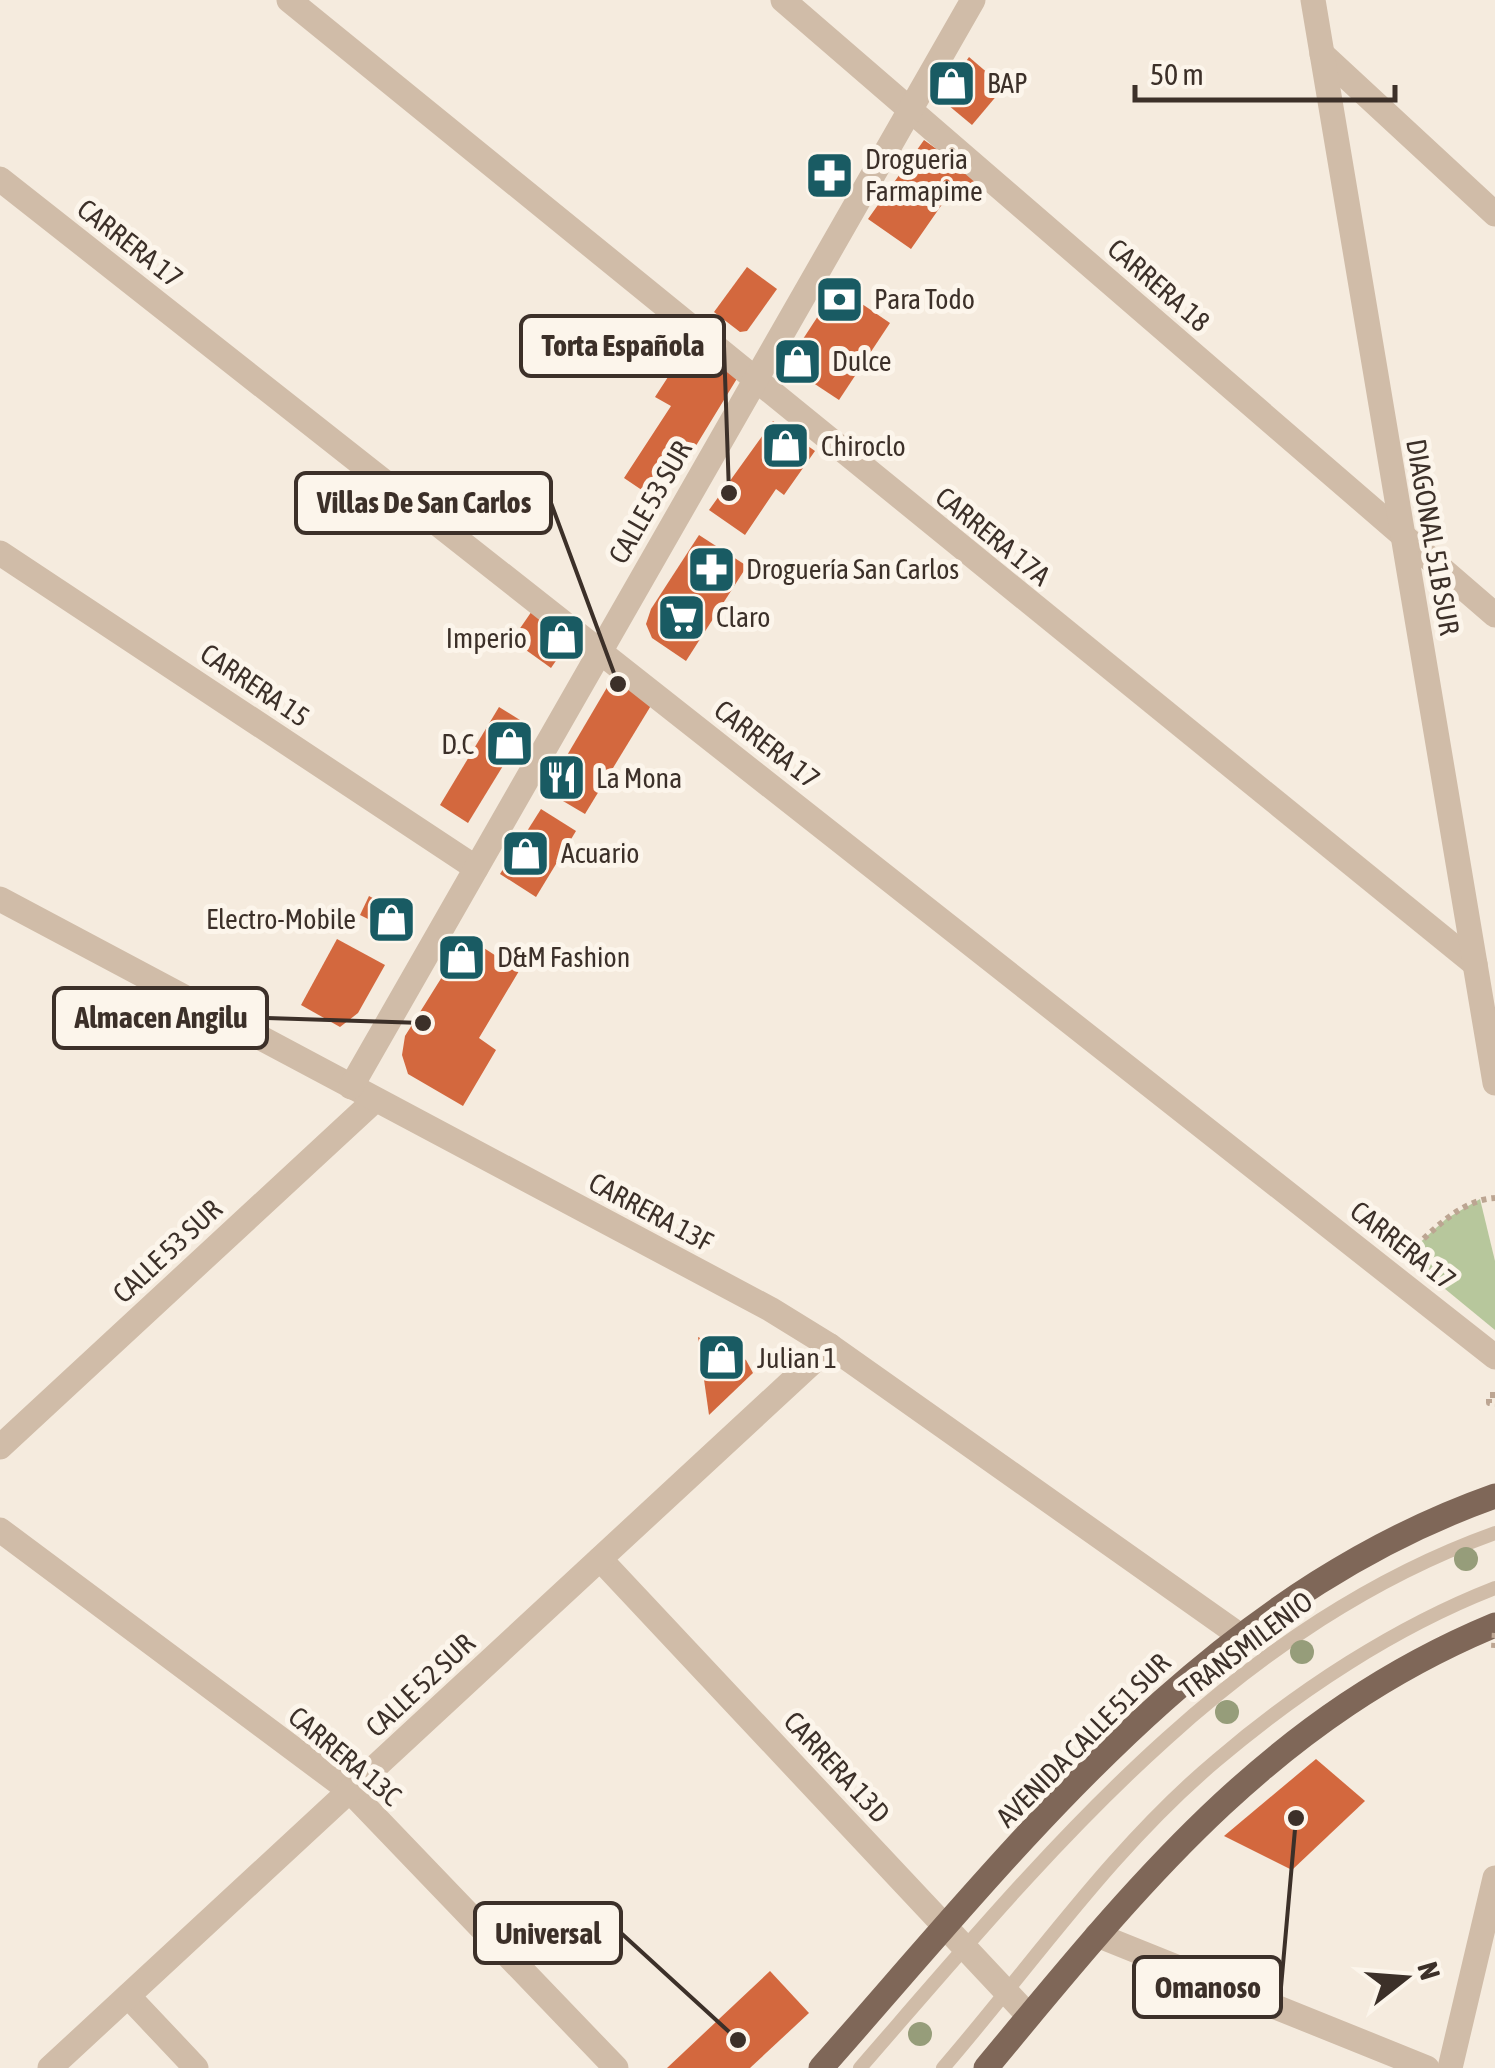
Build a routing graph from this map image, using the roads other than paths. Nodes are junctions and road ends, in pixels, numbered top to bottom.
1 (289, 0) edge
2 (784, 0) edge
3 (973, 0) edge
4 (1313, 0) edge
5 (1322, 54) junction
6 (910, 110) junction
7 (0, 179) edge
8 (1495, 214) edge
9 (754, 381) junction
10 (1403, 535) junction
11 (0, 553) edge
12 (1495, 616) edge
13 (600, 650) junction
14 (476, 868) junction
15 (0, 899) edge
16 (1475, 964) junction
17 (1495, 1083) edge
18 (351, 1087) junction
19 (374, 1100) junction
20 (830, 1346) junction
21 (1495, 1357) edge
22 (0, 1446) edge
23 (1495, 1496) edge
24 (0, 1530) edge
25 (1495, 1533) edge
26 (600, 1559) junction
27 (1495, 1588) edge
28 (1495, 1628) edge
29 (1239, 1635) junction
30 (350, 1791) junction
31 (1495, 1878) edge
32 (946, 1928) junction
33 (1097, 1935) junction
34 (965, 1948) junction
35 (1006, 1992) junction
36 (128, 1996) junction
37 (1029, 2016) junction
38 (50, 2068) edge
39 (196, 2068) edge
40 (616, 2068) edge
41 (821, 2068) edge
42 (860, 2068) edge
43 (943, 2068) edge
44 (986, 2068) edge
45 (1427, 2068) edge
46 (1450, 2068) edge

1 - 9 street, CARRERA 17A
2 - 6 street, CARRERA 18
3 - 6 street, CALLE 53 SUR
4 - 5 street, DIAGONAL 51B SUR
5 - 8 street
5 - 10 street, DIAGONAL 51B SUR
6 - 9 street, CALLE 53 SUR
6 - 10 street, CARRERA 18
7 - 13 street, CARRERA 17
9 - 13 street, CALLE 53 SUR
9 - 16 street, CARRERA 17A
10 - 12 street, CARRERA 18
10 - 16 street, DIAGONAL 51B SUR
11 - 14 street, CARRERA 15
13 - 14 street, CALLE 53 SUR
13 - 21 street, CARRERA 17
14 - 18 street, CALLE 53 SUR
15 - 18 street, CARRERA 13F
16 - 17 street, DIAGONAL 51B SUR
18 - 19 street, CARRERA 13F
19 - 20 street, CARRERA 13F
19 - 22 street, CALLE 53 SUR
20 - 26 street, CALLE 52 SUR
20 - 29 street, CARRERA 13F
23 - 29 main road, AVENIDA CALLE 51 SUR
24 - 30 street, CARRERA 13C
25 - 34 lane, TRANSMILENIO
26 - 30 street, CALLE 52 SUR
26 - 32 street, CARRERA 13D
27 - 35 lane
28 - 33 main road
29 - 32 main road, AVENIDA CALLE 51 SUR
30 - 36 street, CALLE 52 SUR
30 - 40 street, CARRERA 13C
31 - 46 street
32 - 34 street, CARRERA 13D
32 - 41 main road, AVENIDA CALLE 51 SUR
33 - 37 main road
33 - 45 street
34 - 35 street, CARRERA 13D
34 - 42 lane, TRANSMILENIO
35 - 37 street, CARRERA 13D
35 - 43 lane
36 - 38 street, CALLE 52 SUR
36 - 39 street
37 - 44 main road

